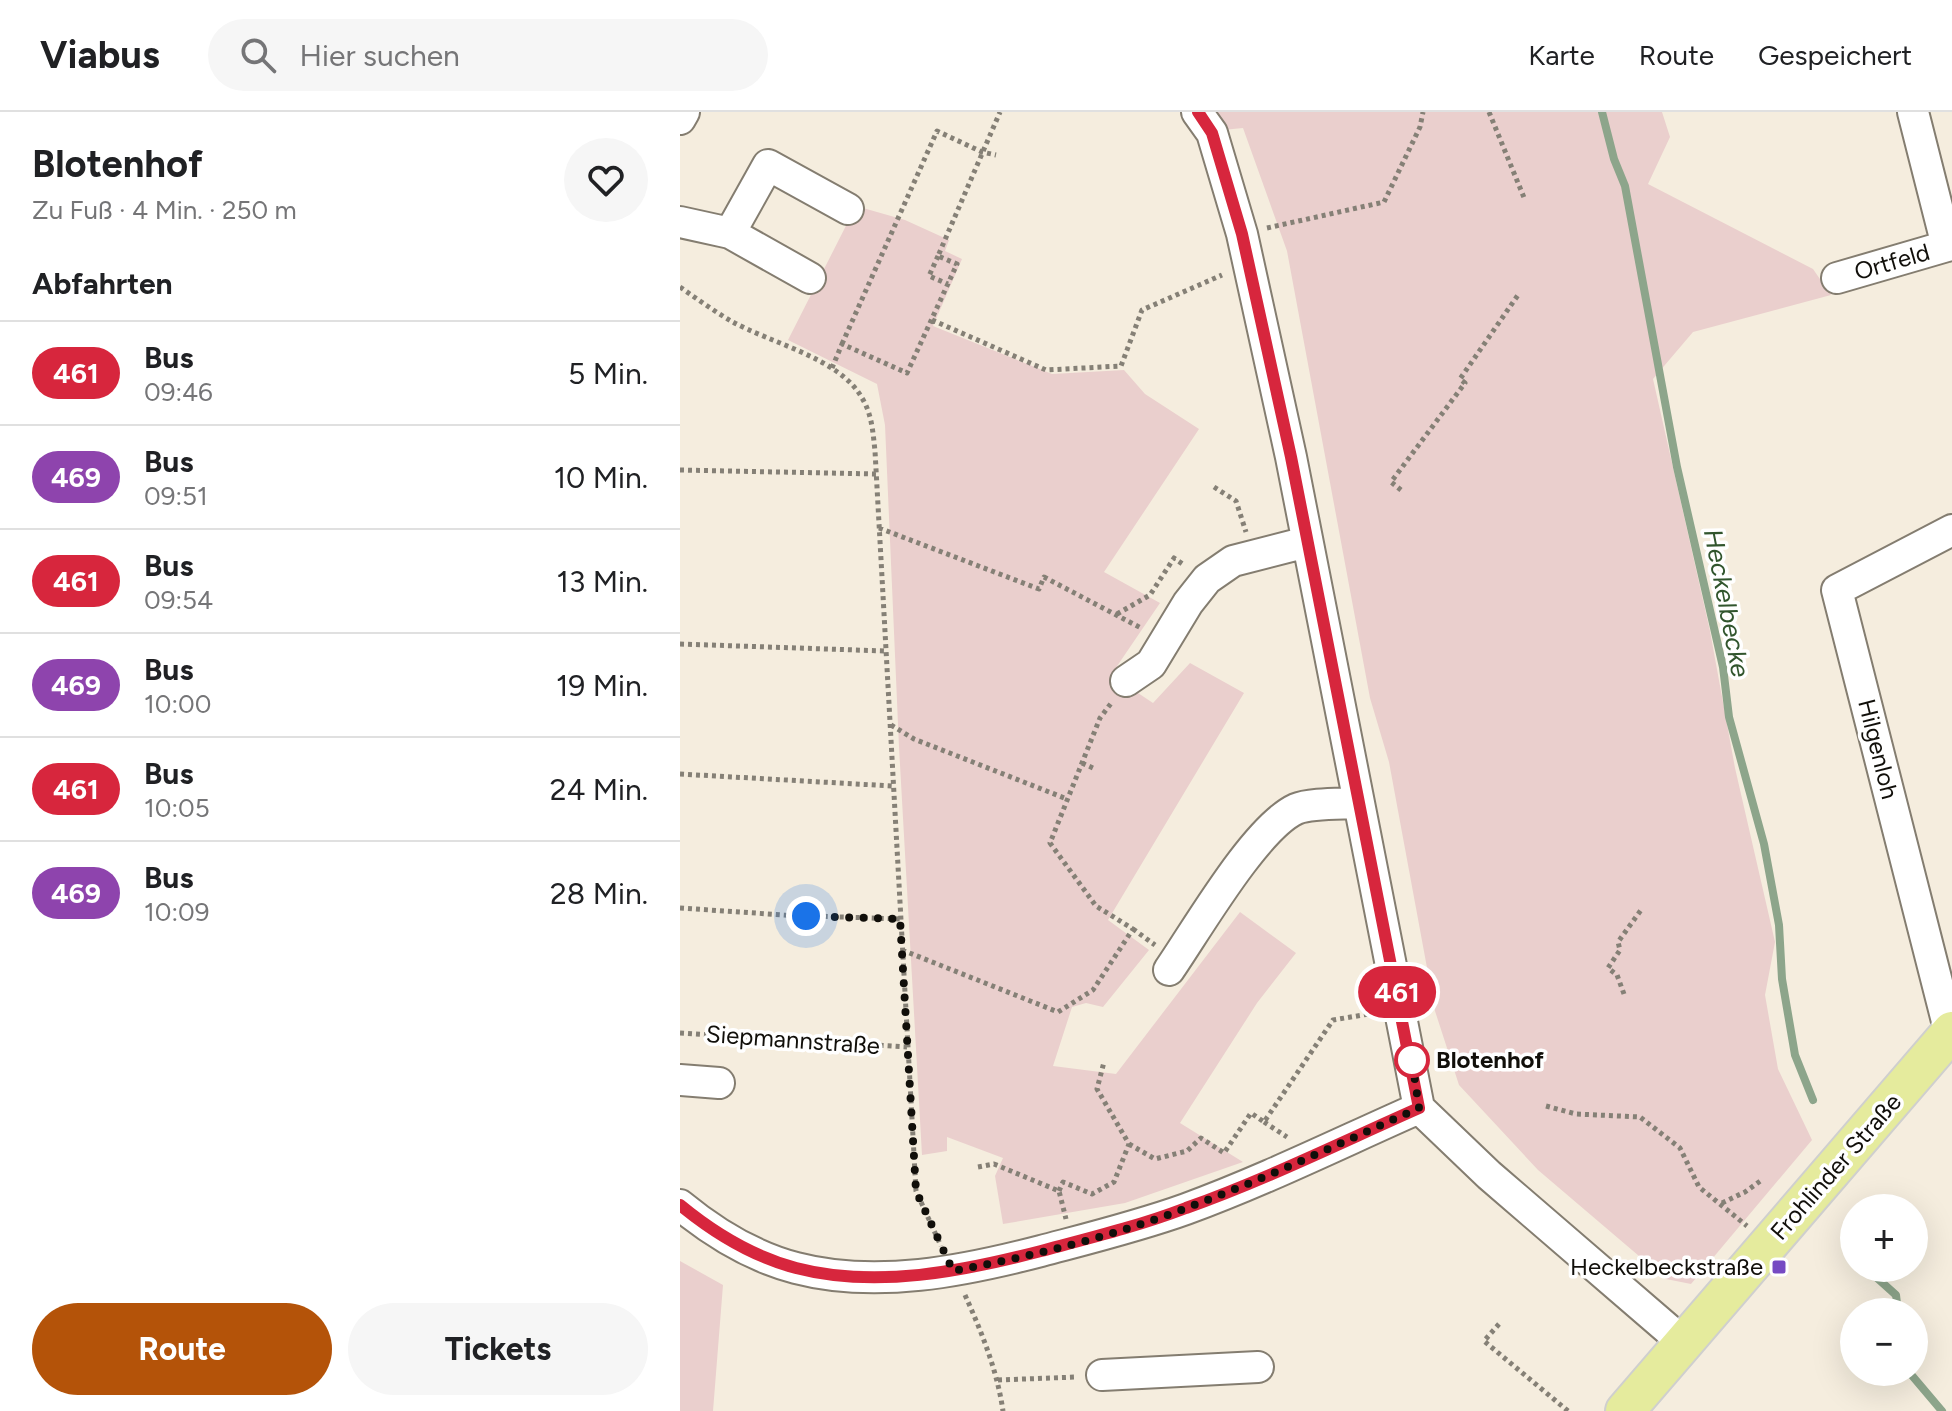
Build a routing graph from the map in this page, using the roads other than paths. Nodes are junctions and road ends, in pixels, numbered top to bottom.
1 (684, 112) edge
2 (1197, 112) edge
3 (1913, 112) edge
4 (680, 119) edge
5 (848, 209) dead end
6 (680, 222) edge
7 (730, 233) junction
8 (1949, 245) edge
9 (810, 278) dead end
10 (1837, 278) dead end
11 (1952, 530) edge
12 (1307, 542) junction
13 (1126, 681) dead end
14 (1358, 803) junction
15 (1169, 970) dead end
16 (1951, 1032) edge
17 (680, 1080) edge
18 (719, 1083) dead end
19 (1419, 1108) junction
20 (680, 1205) edge
21 (1684, 1343) junction
22 (1258, 1367) dead end
23 (1102, 1375) road end
24 (1625, 1411) edge

1 - 4 street
2 - 12 street
3 - 8 street, Ortfeld
5 - 7 street
6 - 7 street
7 - 9 street
8 - 10 street, Ortfeld
11 - 16 street, Hilgenloh
12 - 13 street
12 - 14 street
14 - 15 street
14 - 19 street
16 - 21 main road, Frohlinder Straße
17 - 18 street
19 - 20 street
19 - 21 street
21 - 24 main road, Frohlinder Straße
22 - 23 street

